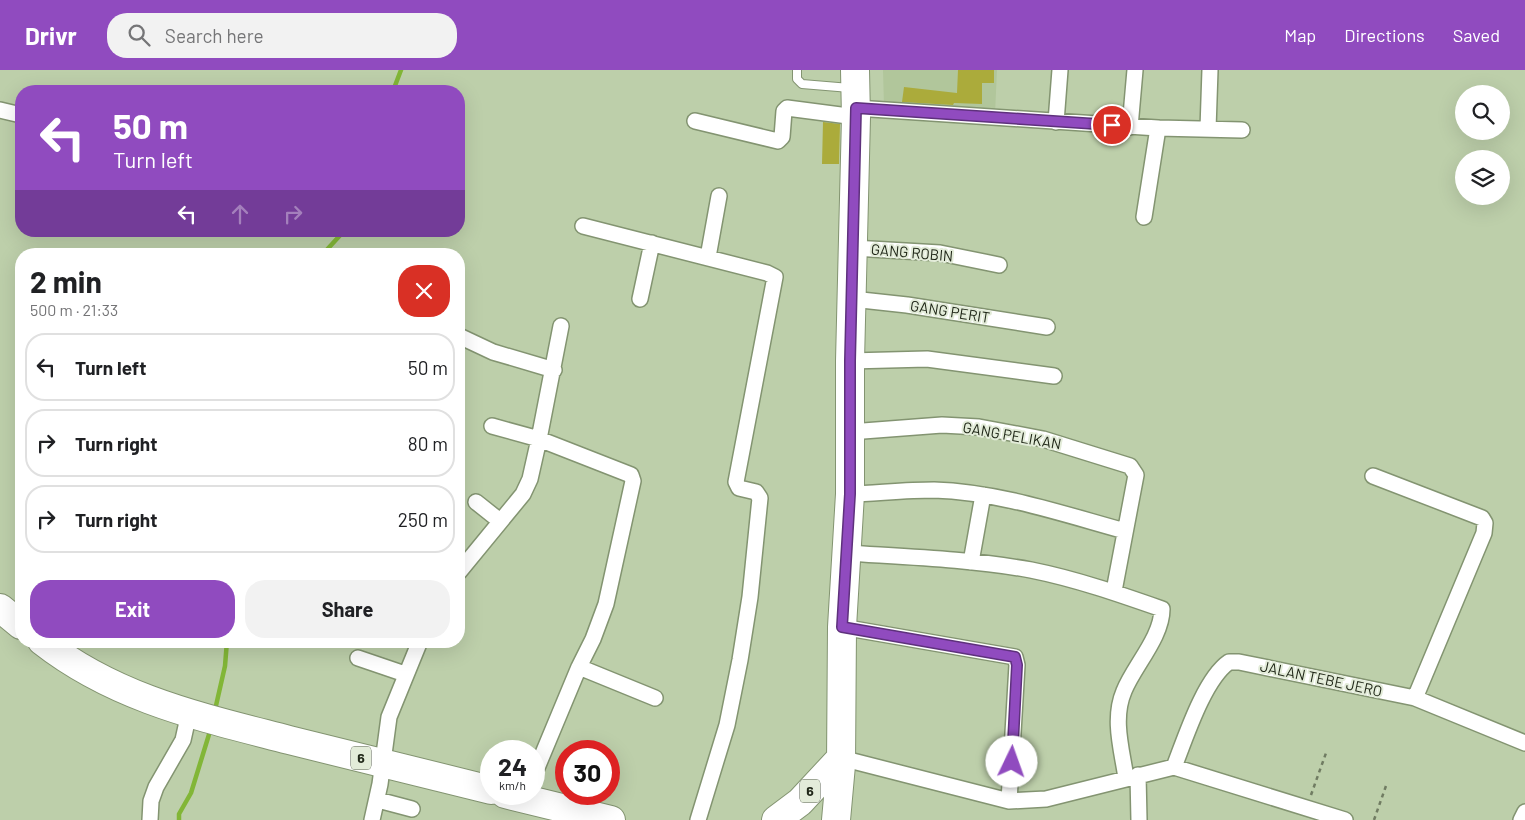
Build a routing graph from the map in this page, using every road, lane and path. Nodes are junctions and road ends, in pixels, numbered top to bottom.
1 (797, 70) edge
2 (1060, 70) edge
3 (1135, 70) edge
4 (1210, 70) edge
5 (855, 96) edge
6 (0, 110) edge
7 (15, 114) edge
8 (696, 122) dead end
9 (1056, 122) junction
10 (1130, 127) junction
11 (1158, 128) junction
12 (1208, 129) junction
13 (1242, 130) dead end
14 (719, 196) dead end
15 (1144, 218) dead end
16 (583, 226) dead end
17 (652, 243) junction
18 (853, 248) junction
19 (708, 257) junction
20 (999, 265) dead end
21 (640, 299) dead end
22 (852, 299) junction
23 (561, 326) dead end
24 (1046, 327) dead end
25 (465, 339) edge
26 (850, 361) junction
27 (554, 370) junction
28 (1054, 376) dead end
29 (492, 426) dead end
30 (850, 432) junction
31 (539, 439) junction
32 (1373, 476) dead end
33 (850, 494) junction
34 (982, 495) junction
35 (476, 502) dead end
36 (500, 521) junction
37 (1125, 531) junction
38 (846, 553) junction
39 (971, 562) junction
40 (465, 565) edge
41 (1114, 591) junction
42 (0, 608) edge
43 (15, 620) edge
44 (842, 627) junction
45 (52, 648) edge
46 (417, 648) edge
47 (358, 658) dead end
48 (579, 667) junction
49 (405, 674) junction
50 (655, 698) dead end
51 (1415, 698) junction
52 (191, 714) junction
53 (545, 740) edge
54 (1525, 743) edge
55 (1326, 753) dead end
56 (841, 758) junction
57 (383, 763) junction
58 (1150, 772) junction
59 (1387, 783) dead end
60 (480, 787) edge
61 (545, 798) edge
62 (378, 800) junction
63 (1010, 801) junction
64 (1306, 808) junction
65 (412, 809) dead end
66 (1525, 812) edge
67 (1326, 817) edge
68 (150, 820) edge
69 (372, 820) edge
70 (611, 820) edge
71 (698, 820) edge
72 (776, 820) edge
73 (836, 820) edge
74 (1139, 820) edge
75 (1345, 820) edge
76 (1374, 820) edge
77 (1521, 820) edge

1 - 5 lane
2 - 9 street
3 - 10 street
4 - 12 street
5 - 8 street
5 - 9 street
5 - 18 highway
6 - 7 street
9 - 10 street
10 - 11 street
11 - 12 street
11 - 15 street
12 - 13 street
14 - 19 street
16 - 17 street
17 - 19 street
17 - 21 street
18 - 20 street, GANG ROBIN
18 - 22 highway
19 - 71 street
22 - 24 street, GANG PERIT
22 - 26 highway
23 - 27 street
25 - 27 street
26 - 28 street
26 - 30 highway
27 - 31 street
29 - 31 street
30 - 33 highway
30 - 37 street, GANG PELIKAN
31 - 36 street
31 - 48 street
32 - 51 street
33 - 34 street
33 - 38 highway
34 - 37 street
34 - 39 street
35 - 36 street
36 - 40 street
37 - 41 street
38 - 39 street
38 - 44 highway
39 - 41 street
41 - 58 street
42 - 43 highway
44 - 56 highway
44 - 63 street
45 - 52 highway, 6
46 - 49 street
47 - 49 street
48 - 50 street
48 - 53 street
49 - 57 street
51 - 54 street, JALAN TEBE JERO
51 - 58 street, JALAN TEBE JERO
52 - 57 highway, 6
52 - 68 street
55 - 64 path
56 - 63 street
56 - 72 highway, 6
56 - 73 highway
57 - 60 highway, 6
57 - 62 street
58 - 63 street
58 - 64 street
58 - 74 street
59 - 76 path
61 - 70 highway
62 - 65 street
62 - 69 street
64 - 67 street
66 - 77 street
67 - 75 street

